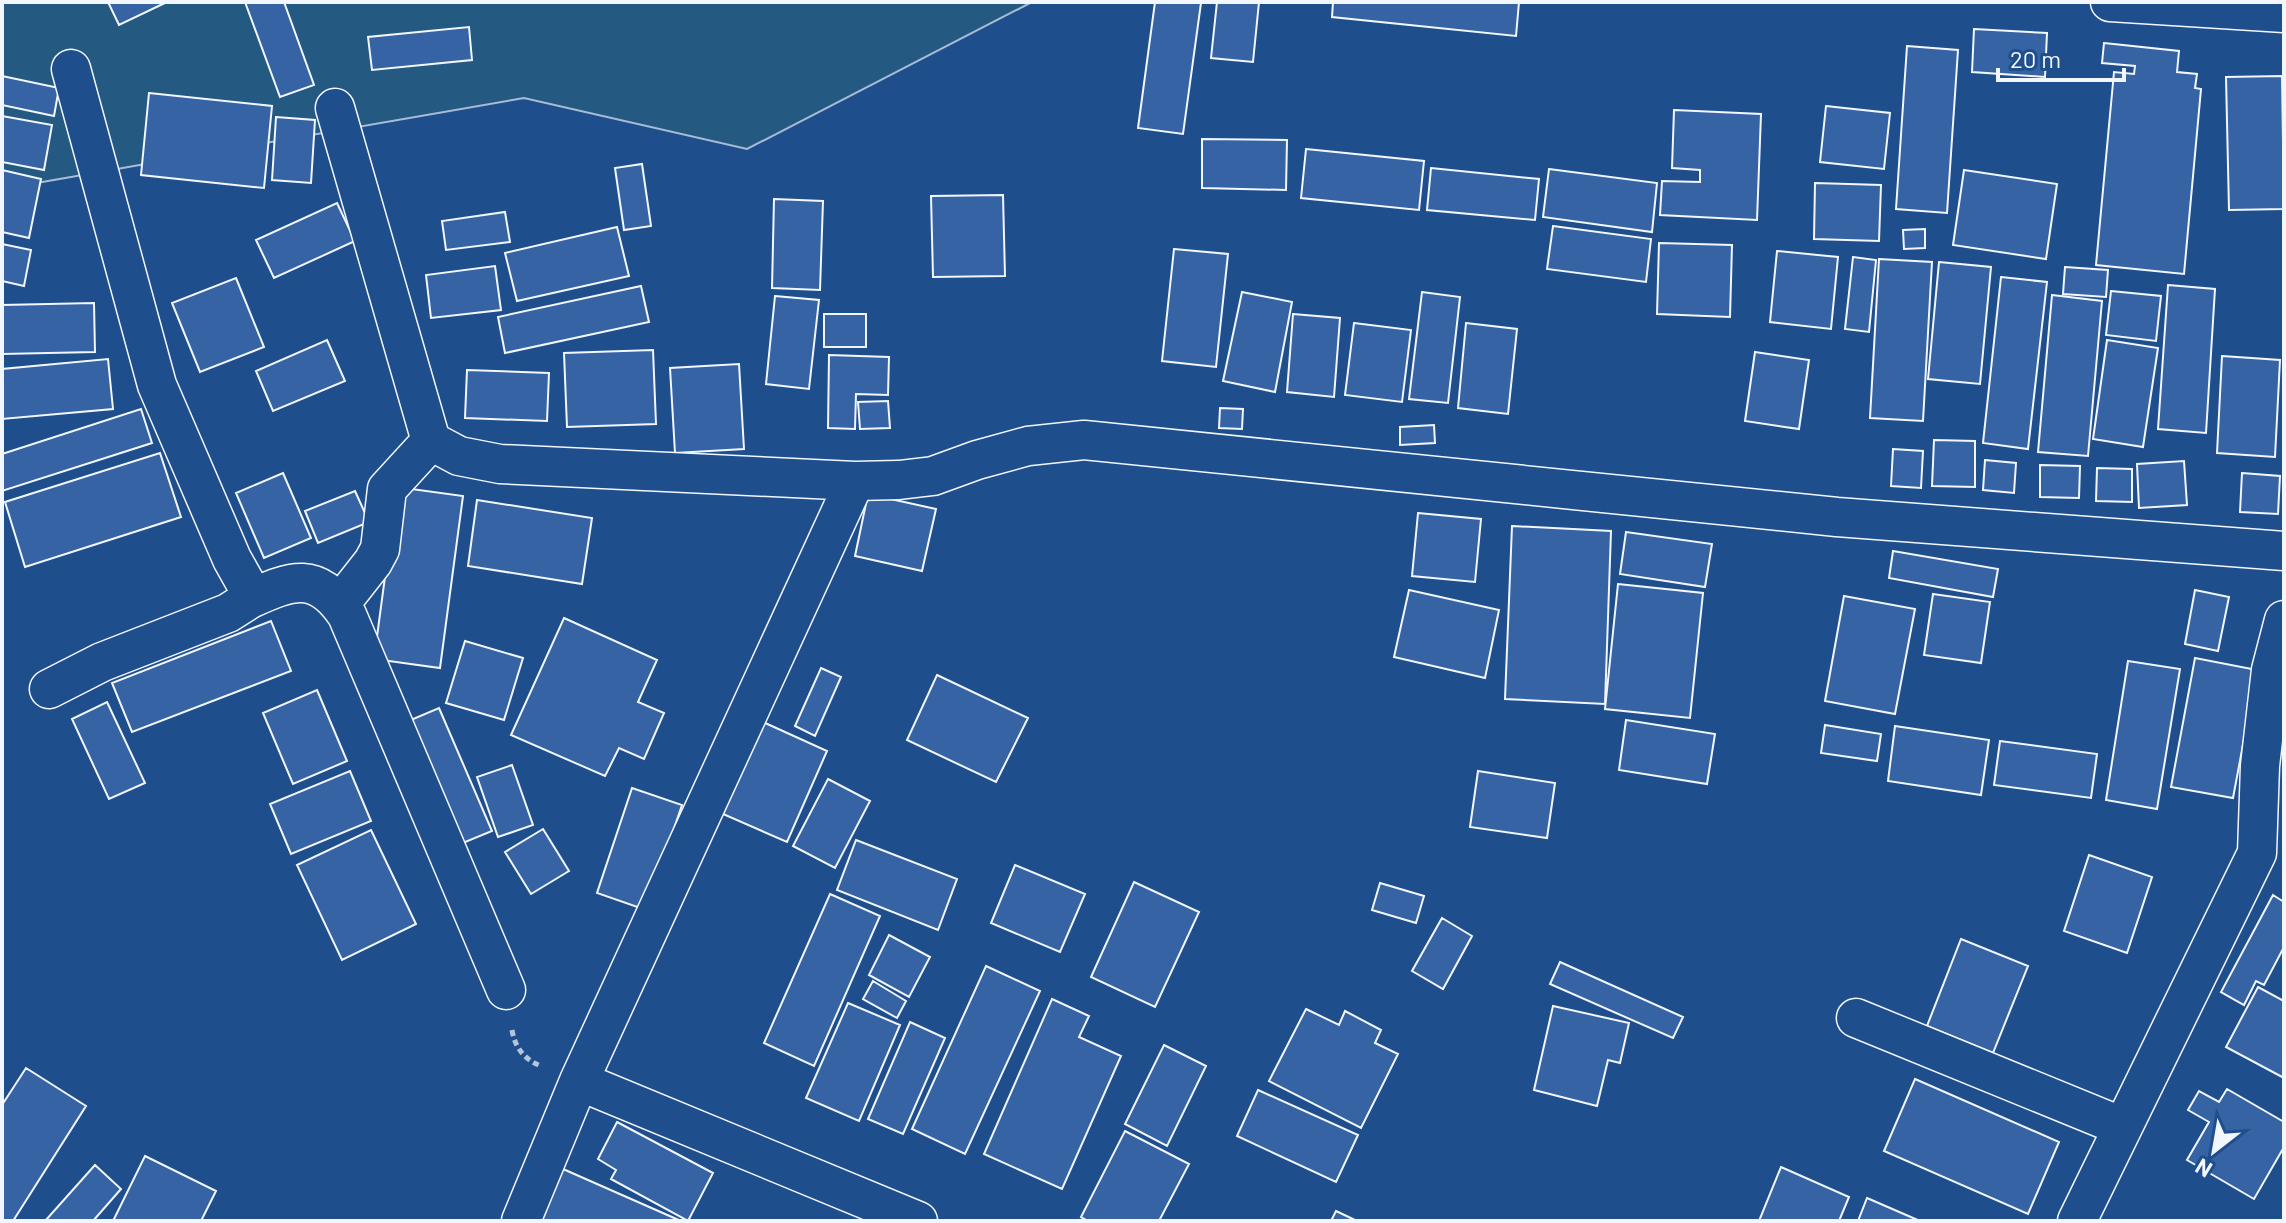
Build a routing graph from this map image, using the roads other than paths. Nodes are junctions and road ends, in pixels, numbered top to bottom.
1 (2110, 2) edge
2 (2284, 13) edge
3 (71, 69) dead end
4 (335, 108) dead end
5 (431, 441) junction
6 (855, 481) junction
7 (2284, 551) edge
8 (250, 599) junction
9 (340, 604) junction
10 (2284, 620) edge
11 (49, 689) dead end
12 (506, 990) road end
13 (1856, 1018) dead end
14 (579, 1081) junction
15 (2123, 1127) junction
16 (521, 1221) edge
17 (918, 1221) edge
18 (2077, 1221) edge

1 - 2 street
3 - 8 street
4 - 5 street
5 - 6 street
5 - 9 street
6 - 7 street
6 - 14 street
8 - 9 street
8 - 11 street
9 - 12 street
10 - 15 street
13 - 15 street
14 - 16 street
14 - 17 street
15 - 18 street

